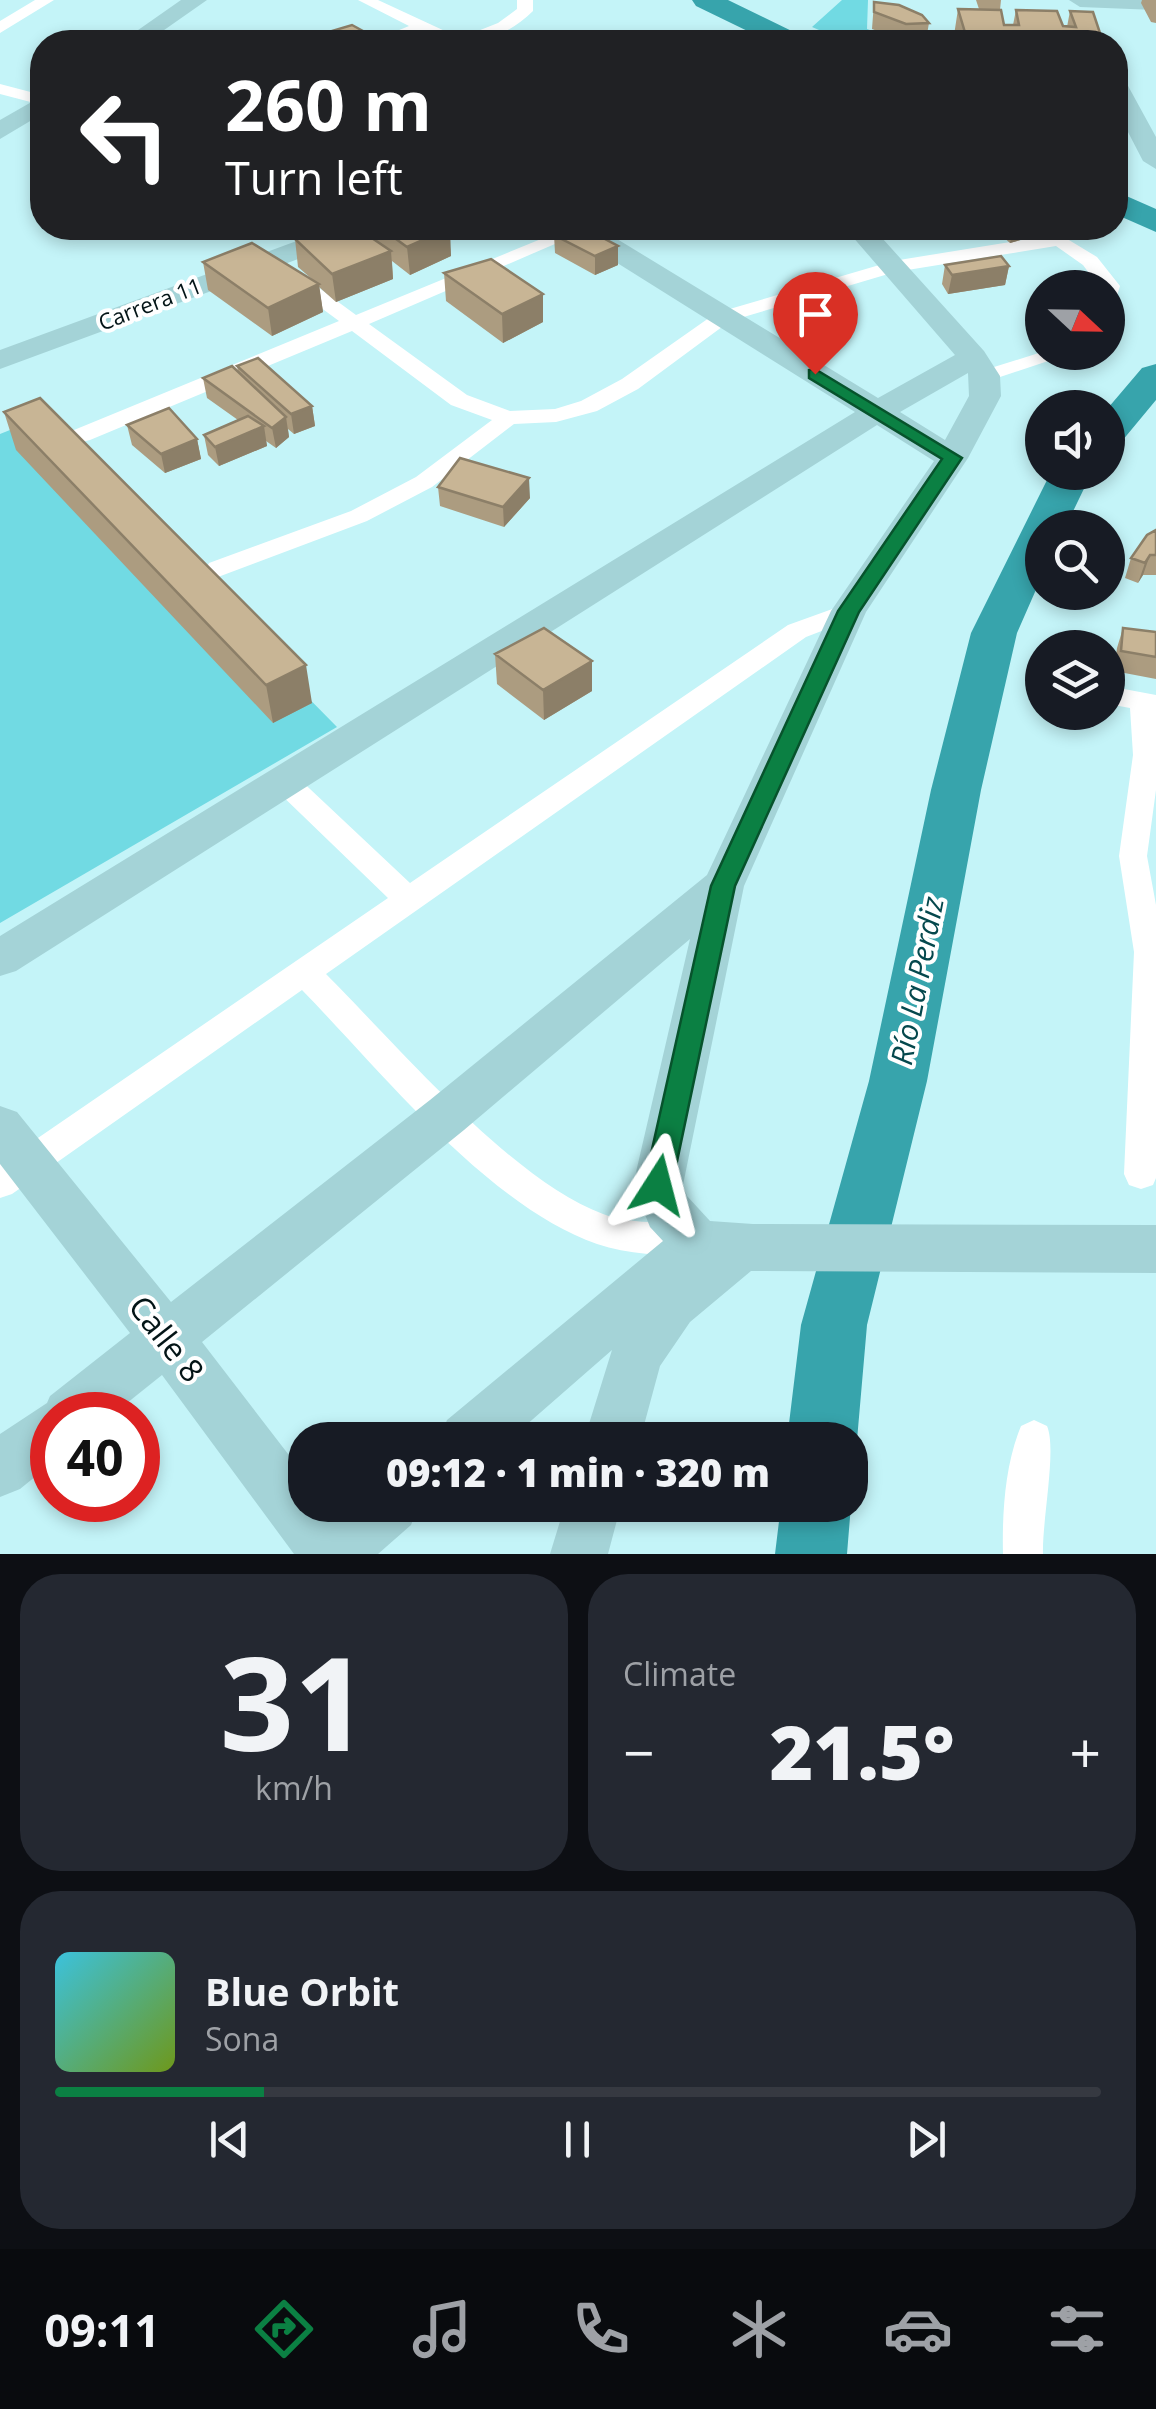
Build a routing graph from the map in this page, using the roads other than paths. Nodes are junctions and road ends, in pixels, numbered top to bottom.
1 (46, 0) edge
2 (366, 0) edge
3 (1082, 0) edge
4 (190, 1) edge
5 (1156, 3) edge
6 (506, 5) dead end
7 (525, 6) edge
8 (422, 27) junction
9 (0, 28) edge
10 (1093, 28) edge
11 (149, 30) edge
12 (413, 30) edge
13 (429, 30) edge
14 (494, 30) edge
15 (0, 89) edge
16 (1128, 89) edge
17 (1156, 92) edge
18 (30, 98) edge
19 (30, 110) edge
20 (1128, 110) edge
21 (0, 131) edge
22 (1156, 160) edge
23 (278, 240) edge
24 (323, 240) edge
25 (553, 240) edge
26 (601, 240) edge
27 (870, 240) edge
28 (267, 260) junction
29 (893, 267) junction
30 (1097, 270) edge
31 (723, 317) junction
32 (357, 321) junction
33 (6, 334) edge
34 (52, 341) junction
35 (1025, 359) edge
36 (0, 360) edge
37 (979, 367) junction
38 (876, 412) junction
39 (508, 418) junction
40 (82, 435) edge
41 (952, 458) junction
42 (218, 569) dead end
43 (849, 611) junction
44 (1125, 698) edge
45 (1150, 702) edge
46 (283, 780) junction
47 (723, 886) junction
48 (408, 898) junction
49 (1152, 952) edge
50 (0, 958) edge
51 (306, 974) junction
52 (447, 1115) junction
53 (10, 1157) edge
54 (1142, 1174) dead end
55 (731, 1246) junction
56 (1156, 1249) edge
57 (167, 1338) junction
58 (98, 1392) edge
59 (491, 1422) edge
60 (617, 1422) edge
61 (1034, 1439) dead end
62 (30, 1446) edge
63 (0, 1470) edge
64 (370, 1522) edge
65 (588, 1522) edge
66 (331, 1554) edge
67 (579, 1554) edge
68 (1023, 1554) edge

1 - 9 street
2 - 8 street
3 - 5 street
3 - 10 street
4 - 11 street
6 - 7 street
7 - 14 street
8 - 12 street
8 - 13 street
15 - 18 street
16 - 17 street
19 - 21 street
20 - 22 street
23 - 33 street, Carrera 11
24 - 28 street, Carrera 11
25 - 32 street
26 - 31 street
27 - 29 street
28 - 32 street
28 - 34 street, Carrera 11
29 - 30 street
29 - 31 street
29 - 37 street
31 - 38 street
31 - 39 street
32 - 39 street
32 - 40 street
33 - 34 street
34 - 36 street, Carrera 11
35 - 37 street
37 - 38 street
37 - 41 street
38 - 41 street
38 - 46 street
39 - 42 street
41 - 43 street
43 - 47 street
43 - 48 street
44 - 45 street
45 - 49 street
46 - 48 street
46 - 50 street
47 - 52 street
47 - 55 street
48 - 51 street
49 - 54 street
51 - 52 street
51 - 53 street
52 - 55 street
52 - 57 street
53 - 57 street, Calle 8
55 - 56 street
55 - 59 street
55 - 60 street
57 - 58 street
57 - 66 street, Calle 8
61 - 68 street
62 - 63 street
64 - 66 street
65 - 67 street

